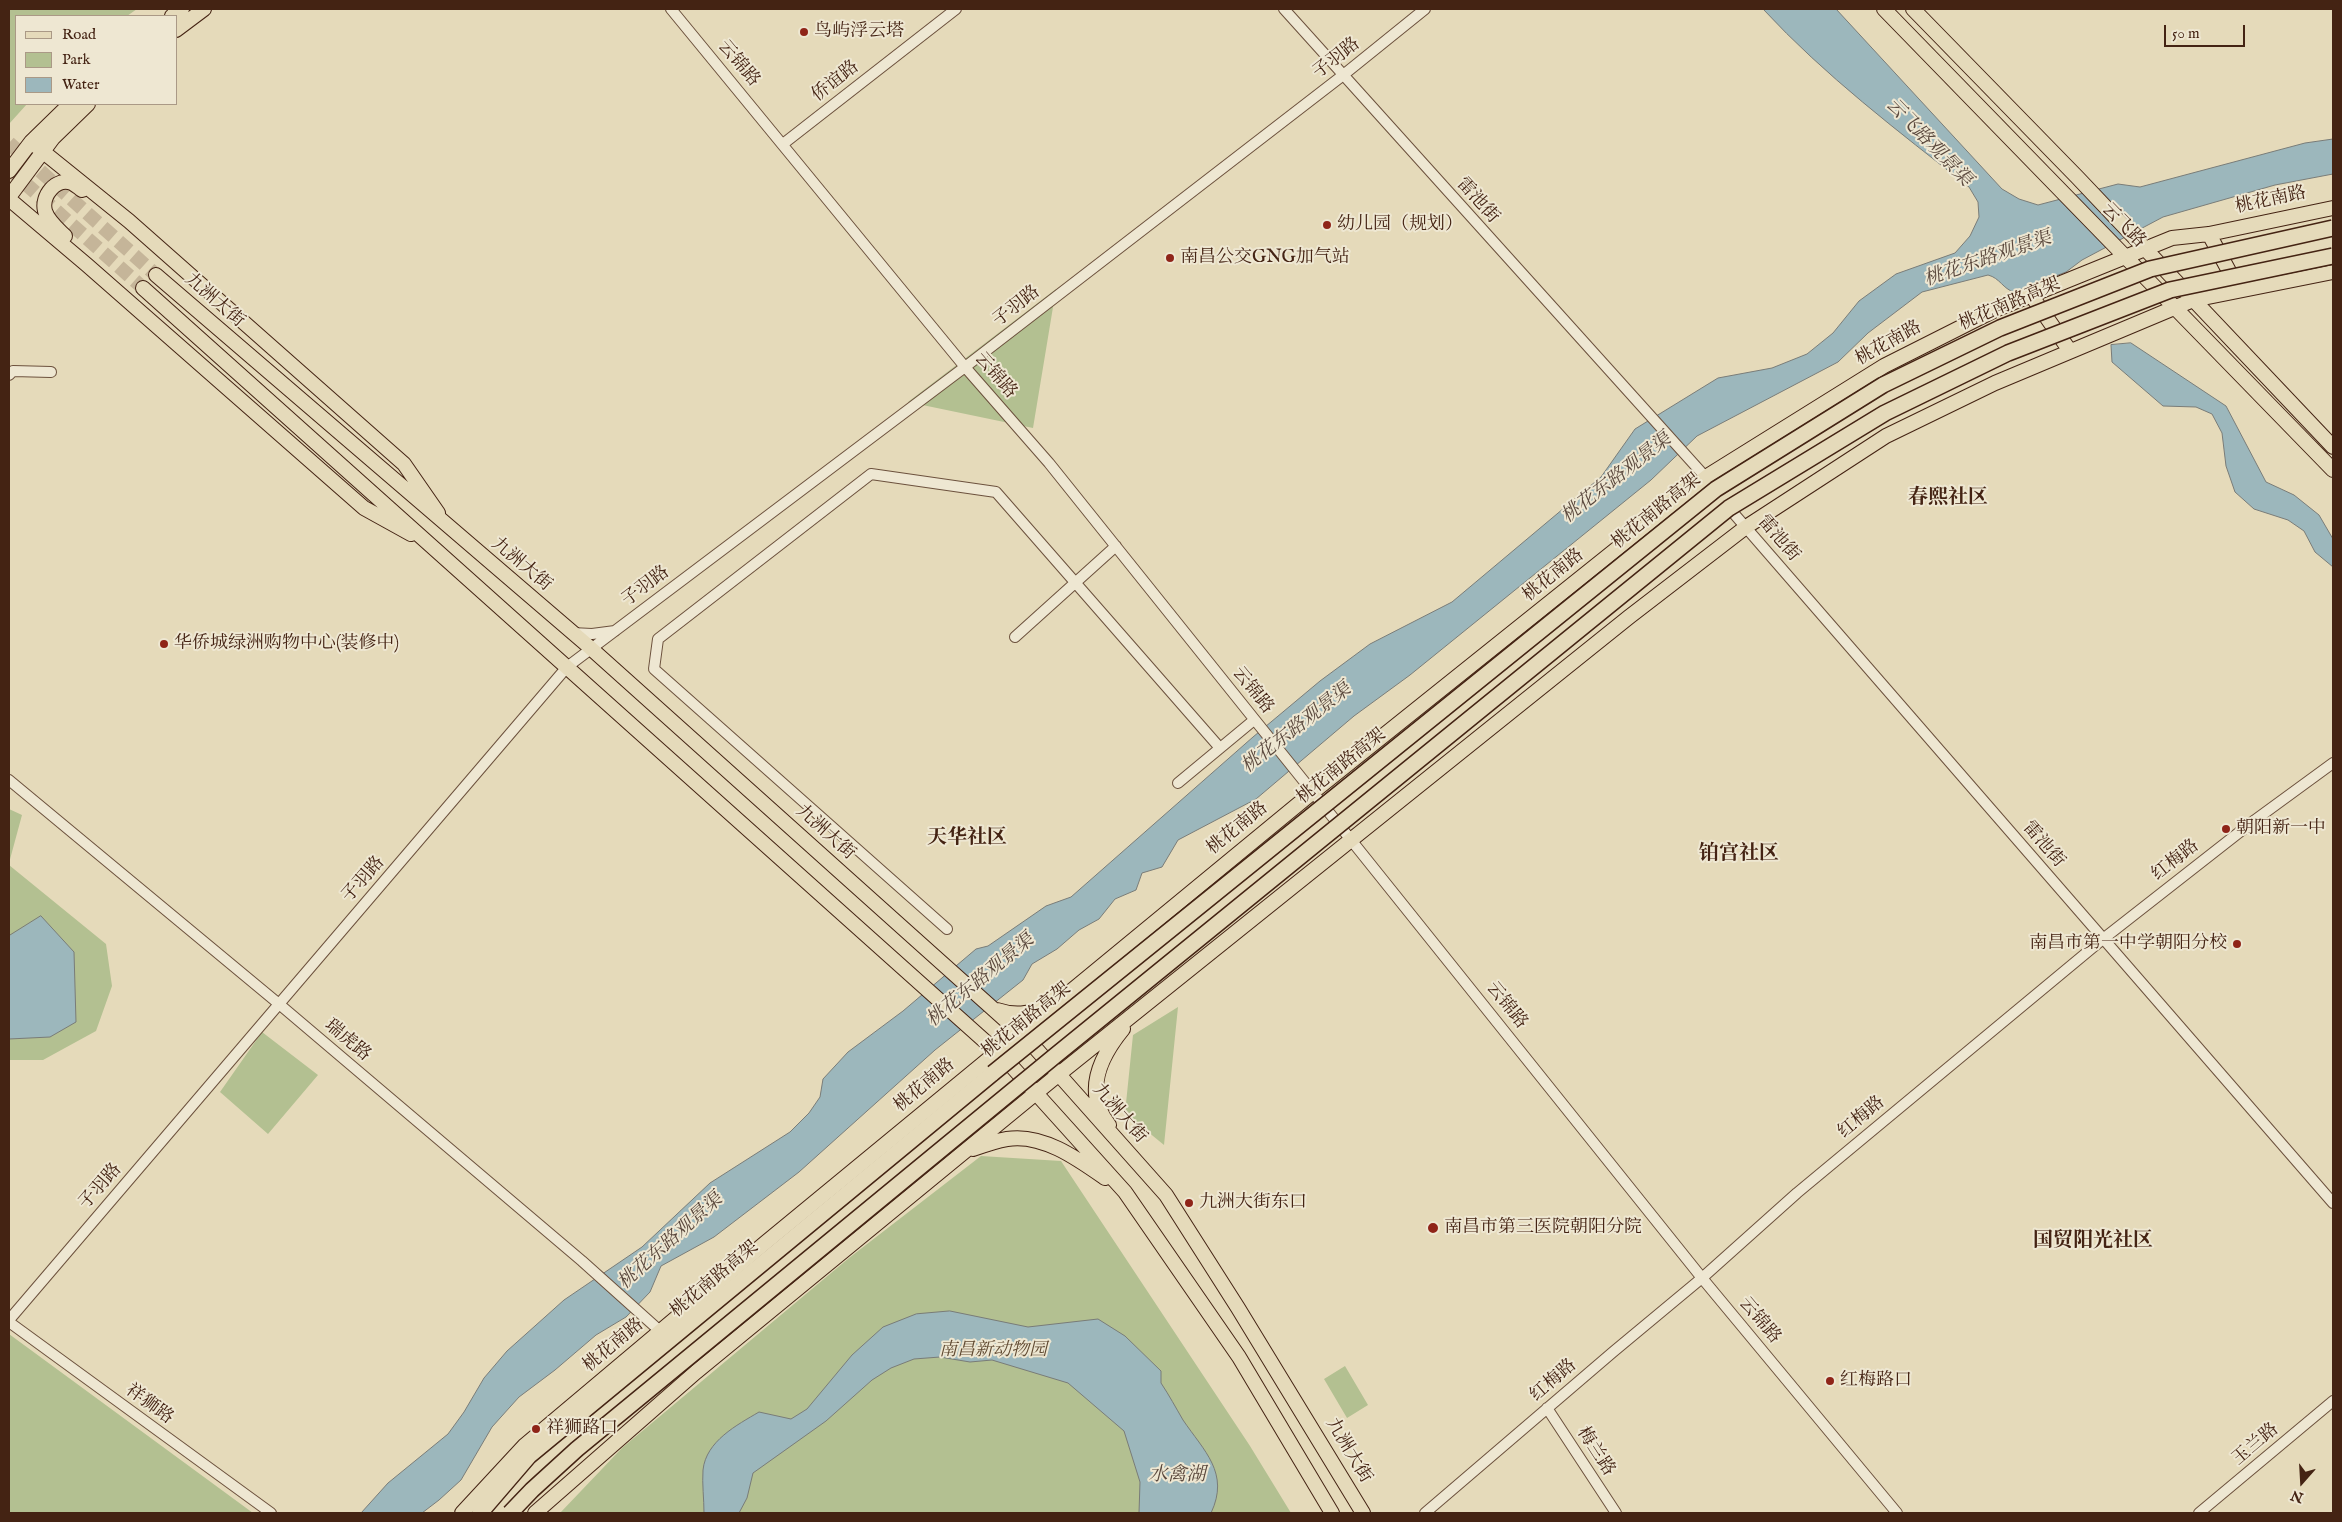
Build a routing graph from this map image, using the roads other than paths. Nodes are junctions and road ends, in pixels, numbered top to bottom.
1 (204, 9) edge
2 (671, 9) edge
3 (956, 9) edge
4 (1284, 9) edge
5 (1425, 9) edge
6 (1884, 9) edge
7 (1917, 10) edge
8 (1900, 25) junction
9 (178, 28) edge
10 (1342, 76) junction
11 (69, 105) edge
12 (87, 105) edge
13 (31, 142) junction
14 (783, 144) junction
15 (43, 151) junction
16 (9, 171) edge
17 (9, 198) edge
18 (2333, 208) edge
19 (129, 221) junction
20 (2333, 228) edge
21 (2209, 234) junction
22 (2141, 245) junction
23 (2122, 254) junction
24 (2333, 256) edge
25 (88, 265) junction
26 (2333, 272) edge
27 (156, 275) tunnel mouth
28 (143, 288) tunnel mouth
29 (2240, 291) junction
30 (2031, 295) junction
31 (2193, 300) junction
32 (2174, 307) junction
33 (2070, 351) junction
34 (965, 367) junction
35 (51, 372) dead end
36 (9, 375) edge
37 (2333, 447) edge
38 (2333, 470) edge
39 (1706, 478) junction
40 (1716, 489) junction
41 (1729, 508) junction
42 (1746, 527) junction
43 (450, 530) junction
44 (1116, 546) junction
45 (434, 547) junction
46 (1075, 583) junction
47 (616, 630) junction
48 (572, 633) junction
49 (1015, 637) dead end
50 (591, 649) junction
51 (567, 667) junction
52 (1256, 722) junction
53 (1220, 748) junction
54 (2333, 763) edge
55 (9, 780) edge
56 (1178, 783) dead end
57 (1313, 792) junction
58 (1352, 838) junction
59 (947, 929) dead end
60 (2103, 939) junction
61 (279, 1004) junction
62 (1056, 1004) junction
63 (994, 1009) junction
64 (1138, 1010) junction
65 (1020, 1033) junction
66 (996, 1052) junction
67 (1059, 1074) junction
68 (1037, 1092) junction
69 (963, 1152) junction
70 (1125, 1192) junction
71 (1166, 1195) junction
72 (2333, 1203) edge
73 (1702, 1278) junction
74 (9, 1321) edge
75 (660, 1331) junction
76 (2333, 1401) edge
77 (1547, 1408) junction
78 (271, 1513) edge
79 (462, 1513) edge
80 (480, 1513) edge
81 (510, 1513) edge
82 (535, 1513) edge
83 (1332, 1513) edge
84 (1363, 1513) edge
85 (1425, 1513) edge
86 (1616, 1513) edge
87 (1897, 1513) edge
88 (2199, 1513) edge

1 - 9 main road
2 - 14 street, 云锦路
3 - 14 street, 侨谊路
4 - 10 street, 雷池街
5 - 10 street, 子羽路
6 - 8 main road, 云飞路
7 - 8 street
7 - 22 main road, 云飞路
8 - 23 main road, 云飞路
10 - 34 street, 子羽路
10 - 39 street, 雷池街
11 - 13 main road
12 - 15 main road
13 - 15 main road
13 - 16 main road
14 - 34 street, 云锦路
15 - 17 main road
15 - 19 main road
17 - 25 main road
18 - 21 main road, 桃花南路
19 - 25 main road
19 - 43 main road
20 - 40 highway, 桃花南路高架, bridge
21 - 22 main road, 桃花南路
21 - 29 main road
22 - 23 main road, 桃花南路
22 - 31 main road, 云飞路
23 - 30 main road, 桃花南路
23 - 32 main road, 云飞路
24 - 41 highway, bridge
25 - 45 main road
26 - 29 main road
27 - 43 main road, 九洲大街
28 - 45 main road, 九洲大街
29 - 31 main road
30 - 33 main road
30 - 39 main road, 桃花南路
31 - 32 main road
31 - 37 main road, 云飞路
32 - 33 main road
32 - 38 main road, 云飞路
33 - 42 main road
34 - 44 street, 云锦路
34 - 47 street, 子羽路
35 - 36 street
39 - 40 street, 雷池街
39 - 57 main road, 桃花南路
40 - 80 highway, 桃花南路高架, bridge
41 - 42 street, 雷池街
41 - 81 highway, bridge
42 - 58 main road
42 - 60 street, 雷池街
43 - 48 main road, 九洲大街
44 - 46 street
44 - 52 street, 云锦路
45 - 51 main road, 九洲大街
46 - 49 street
46 - 53 street
46 - 59 street
47 - 48 street
47 - 50 street, 子羽路
48 - 50 main road, 九洲大街
50 - 51 street, 子羽路
50 - 63 main road, 九洲大街
51 - 61 street, 子羽路
51 - 66 main road, 九洲大街
52 - 53 street
52 - 57 street, 云锦路
53 - 56 street
54 - 60 street, 红梅路
55 - 61 street, 瑞虎路
57 - 58 street, 云锦路
57 - 62 main road, 桃花南路
58 - 64 main road
58 - 73 street, 云锦路
60 - 72 street, 雷池街
60 - 73 street, 红梅路
61 - 74 street, 子羽路
61 - 75 street, 瑞虎路
62 - 63 main road
62 - 65 main road, 桃花南路
63 - 65 main road, 九洲大街
64 - 67 main road
64 - 71 main road
65 - 66 main road, 桃花南路
65 - 67 main road, 九洲大街
66 - 68 main road, 九洲大街
66 - 75 main road, 桃花南路
67 - 68 main road
67 - 71 main road, 九洲大街
68 - 69 main road
68 - 70 main road, 九洲大街
69 - 70 main road
69 - 82 main road
70 - 83 main road, 九洲大街
71 - 84 main road, 九洲大街
73 - 77 street, 红梅路
73 - 87 street, 云锦路
74 - 78 street, 祥狮路
75 - 79 main road, 桃花南路
76 - 88 street, 玉兰路
77 - 85 street, 红梅路
77 - 86 street, 梅兰路

